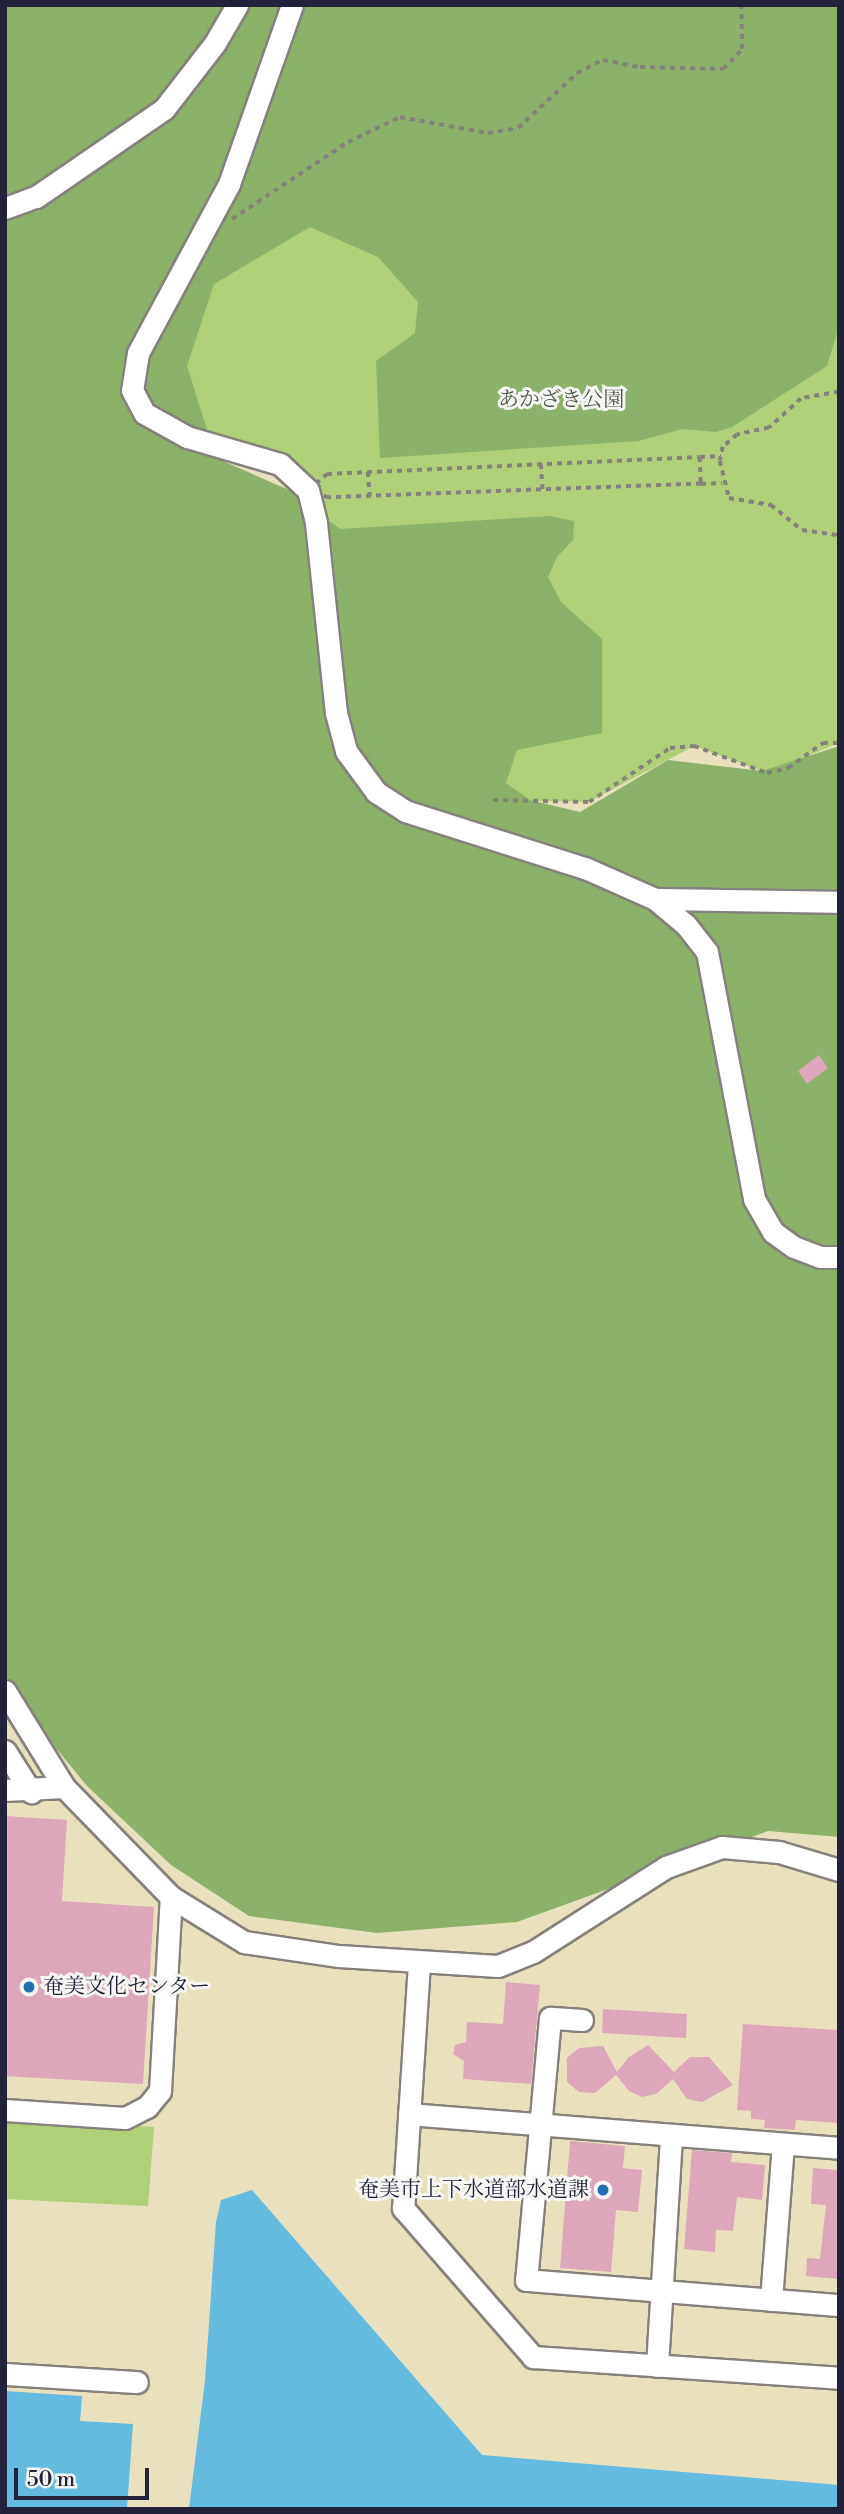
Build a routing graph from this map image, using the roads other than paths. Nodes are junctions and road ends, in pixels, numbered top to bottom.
1 (237, 5) edge
2 (292, 5) edge
3 (5, 208) edge
4 (655, 899) junction
5 (839, 902) edge
6 (839, 1257) edge
7 (5, 1691) edge
8 (5, 1751) edge
9 (64, 1787) junction
10 (5, 1790) edge
11 (31, 1792) junction
12 (839, 1870) edge
13 (171, 1897) junction
14 (419, 1963) junction
15 (582, 2020) dead end
16 (5, 2110) edge
17 (409, 2114) junction
18 (542, 2123) junction
19 (671, 2135) junction
20 (783, 2144) junction
21 (839, 2148) edge
22 (663, 2291) junction
23 (771, 2300) junction
24 (839, 2305) edge
25 (657, 2365) junction
26 (5, 2374) edge
27 (839, 2378) edge
28 (137, 2382) dead end

1 - 3 street
2 - 4 street
4 - 5 street
4 - 6 street
7 - 9 street
8 - 11 street
9 - 11 street
9 - 13 street
10 - 11 street
12 - 14 street
13 - 14 street
13 - 16 street
14 - 17 street
15 - 18 street
17 - 18 street
17 - 25 street
18 - 19 street
18 - 22 street
19 - 20 street
19 - 22 street
20 - 21 street
20 - 23 street
22 - 23 street
22 - 25 street
23 - 24 street
25 - 27 street
26 - 28 street

